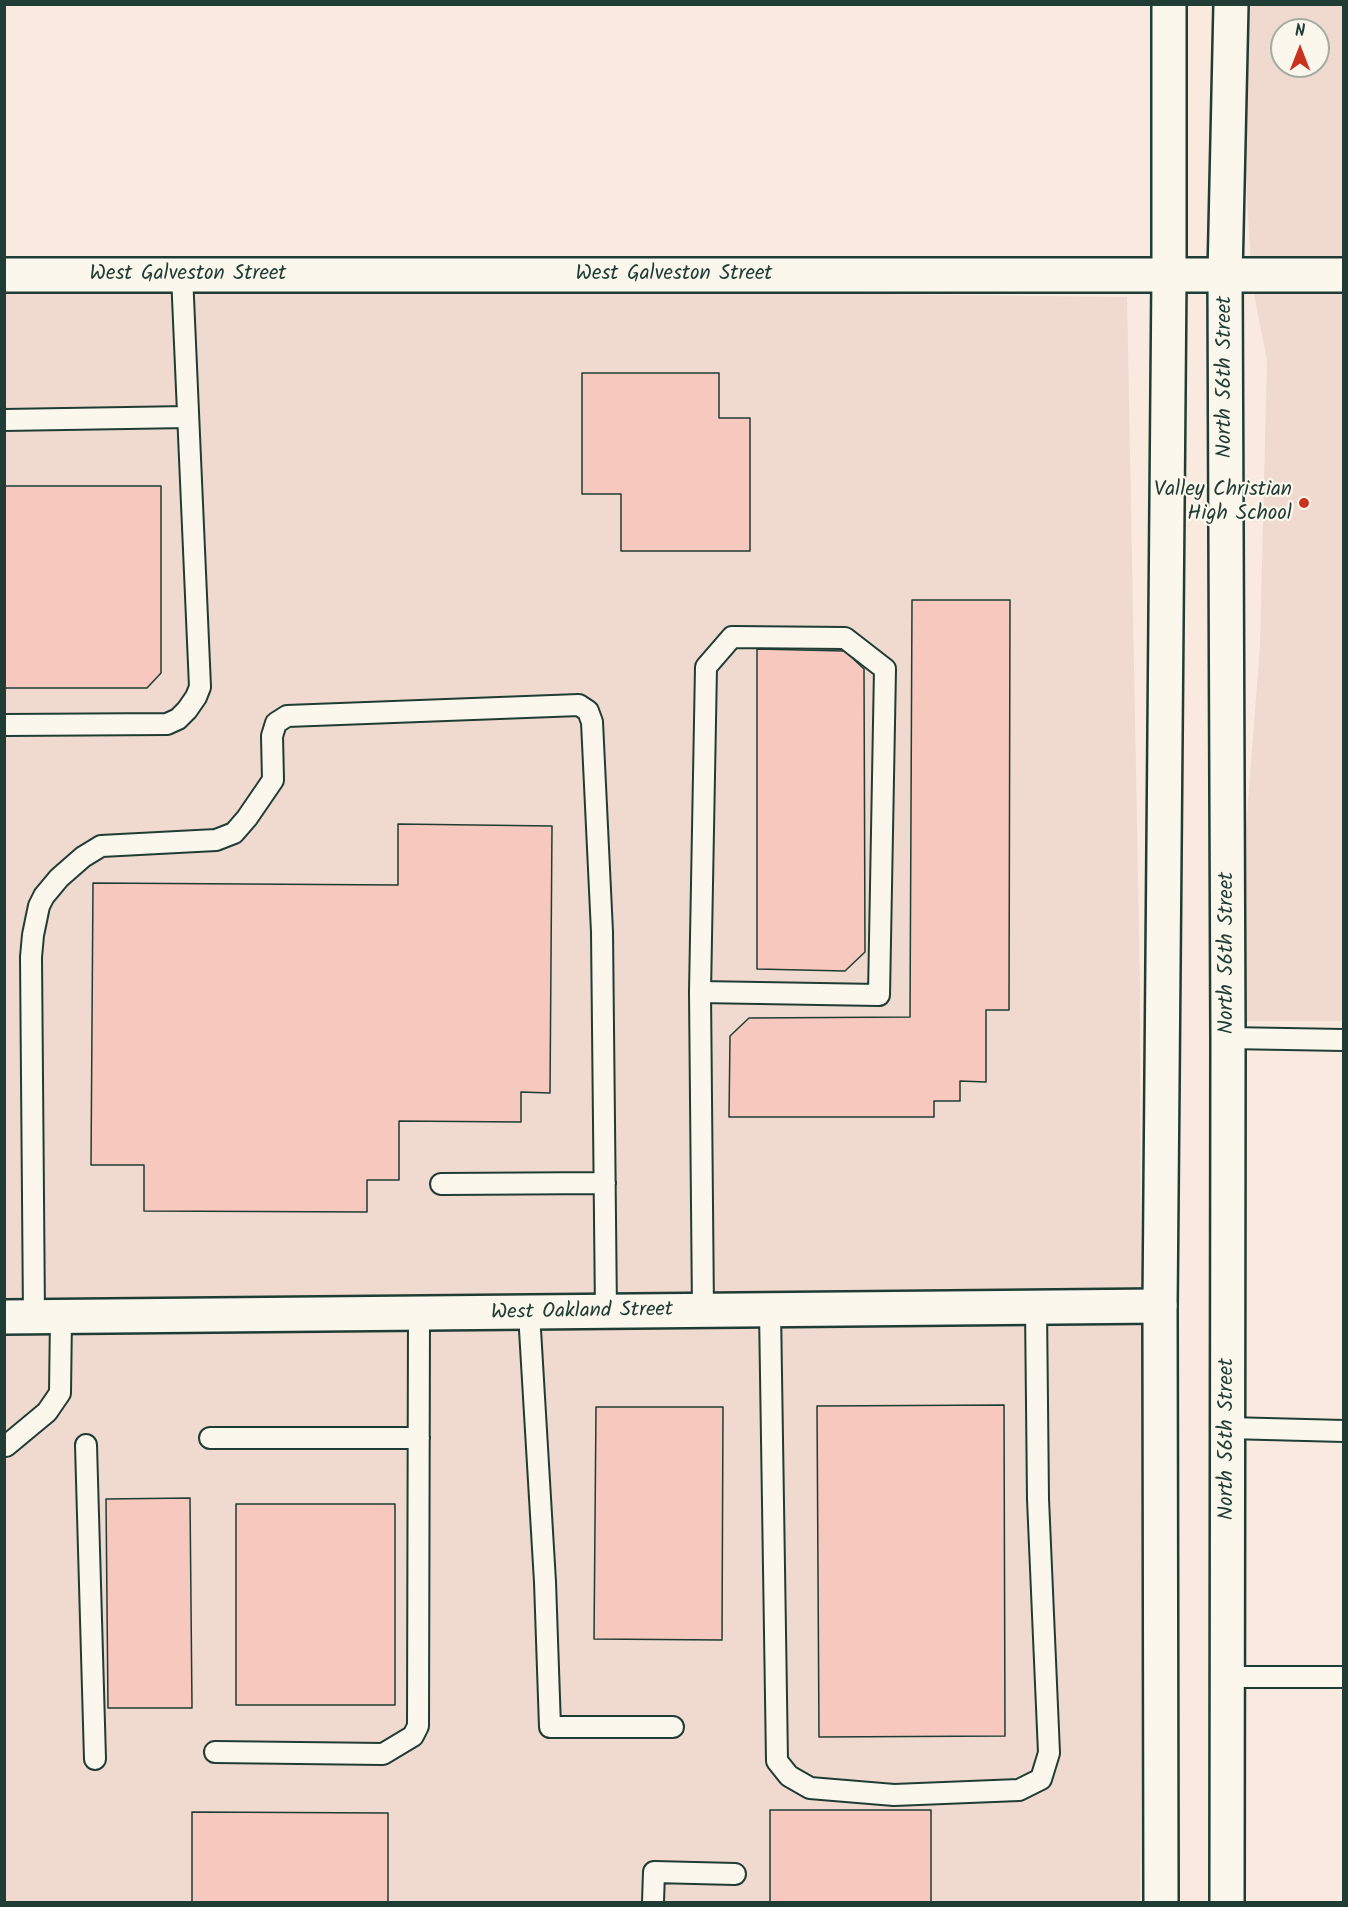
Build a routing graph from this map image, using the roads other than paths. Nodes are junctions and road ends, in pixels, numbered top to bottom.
1 (1169, 4) edge
2 (1231, 4) edge
3 (4, 275) edge
4 (182, 275) junction
5 (1225, 275) junction
6 (1344, 275) edge
7 (1169, 276) junction
8 (188, 417) junction
9 (4, 420) edge
10 (4, 725) edge
11 (700, 992) junction
12 (1228, 1038) junction
13 (1344, 1040) edge
14 (605, 1183) junction
15 (441, 1185) dead end
16 (1160, 1306) junction
17 (1036, 1308) junction
18 (703, 1311) junction
19 (771, 1311) junction
20 (529, 1313) junction
21 (606, 1313) junction
22 (419, 1314) junction
23 (33, 1317) edge
24 (1228, 1428) junction
25 (1344, 1431) edge
26 (210, 1438) dead end
27 (419, 1438) junction
28 (86, 1445) dead end
29 (6, 1446) edge
30 (1226, 1677) junction
31 (1344, 1677) edge
32 (674, 1727) dead end
33 (215, 1752) dead end
34 (95, 1759) dead end
35 (735, 1874) dead end
36 (653, 1902) edge
37 (1161, 1902) edge
38 (1227, 1902) edge

1 - 7 main road
2 - 5 main road, North 56th Street
3 - 4 main road, West Galveston Street
4 - 7 main road, West Galveston Street
4 - 8 lane
5 - 6 main road, West Galveston Street
5 - 7 main road, West Galveston Street
5 - 12 main road, North 56th Street
7 - 16 main road
8 - 9 lane
8 - 10 lane
11 - 11 lane
11 - 18 lane
12 - 13 lane
12 - 24 main road, North 56th Street
14 - 15 lane
14 - 21 lane
14 - 23 lane
16 - 17 main road, West Oakland Street
16 - 37 main road
17 - 19 main road, West Oakland Street
17 - 19 lane
18 - 19 main road, West Oakland Street
18 - 21 main road, West Oakland Street
20 - 21 main road, West Oakland Street
20 - 22 main road, West Oakland Street
20 - 32 lane
22 - 23 main road, West Oakland Street
22 - 27 lane
23 - 29 lane
24 - 25 lane
24 - 30 main road, North 56th Street
26 - 27 lane
27 - 33 lane
28 - 34 lane
30 - 31 lane
30 - 38 main road, North 56th Street
35 - 36 lane

